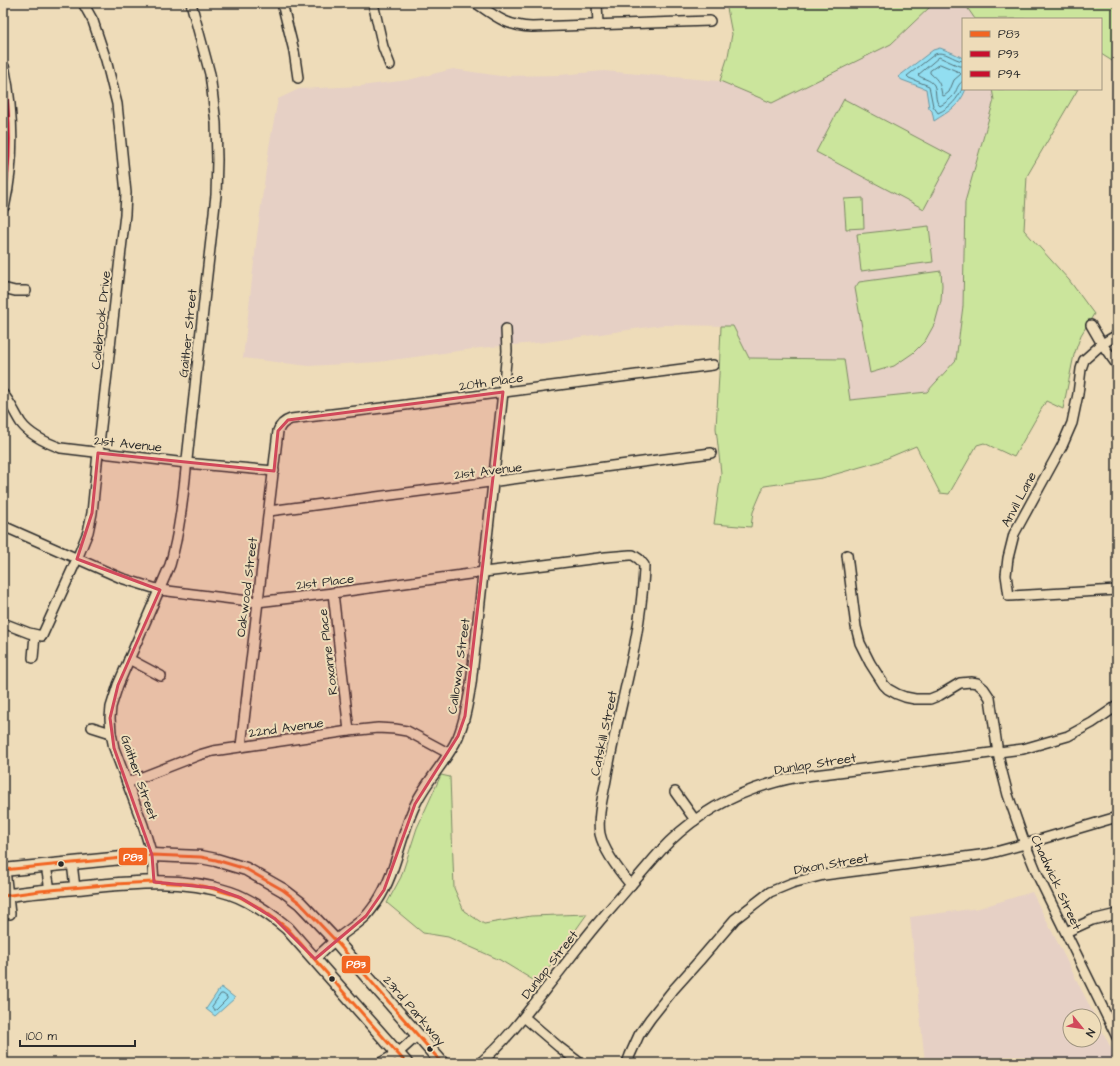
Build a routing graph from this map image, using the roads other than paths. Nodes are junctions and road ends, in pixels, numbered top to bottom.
1 (83, 3) edge
2 (191, 3) edge
3 (282, 3) edge
4 (373, 3) edge
5 (476, 3) edge
6 (597, 3) edge
7 (710, 21) dead end
8 (598, 25) junction
9 (390, 65) dead end
10 (3, 68) edge
11 (298, 78) dead end
12 (3, 206) edge
13 (3, 288) edge
14 (26, 291) dead end
15 (1091, 325) dead end
16 (506, 329) dead end
17 (1117, 335) edge
18 (1102, 344) junction
19 (713, 364) dead end
20 (1117, 365) edge
21 (503, 392) junction
22 (3, 394) edge
23 (278, 431) joint
24 (98, 453) junction
25 (711, 453) dead end
26 (186, 463) junction
27 (274, 471) junction
28 (494, 482) junction
29 (269, 511) junction
30 (3, 526) edge
31 (847, 555) dead end
32 (77, 559) junction
33 (484, 572) junction
34 (644, 577) joint
35 (160, 590) junction
36 (1117, 590) edge
37 (333, 593) junction
38 (257, 602) junction
39 (3, 623) edge
40 (38, 635) junction
41 (33, 658) dead end
42 (130, 660) junction
43 (161, 676) dead end
44 (1117, 706) edge
45 (92, 727) dead end
46 (349, 732) junction
47 (111, 733) junction
48 (241, 746) junction
49 (998, 753) junction
50 (448, 754) junction
51 (127, 783) junction
52 (675, 792) dead end
53 (1117, 817) edge
54 (695, 820) junction
55 (1025, 844) junction
56 (152, 855) junction
57 (72, 863) junction
58 (46, 866) junction
59 (4, 870) edge
60 (154, 882) junction
61 (631, 885) junction
62 (75, 888) junction
63 (50, 890) junction
64 (5, 896) edge
65 (10, 914) dead end
66 (1117, 914) edge
67 (1066, 932) junction
68 (335, 940) junction
69 (315, 959) junction
70 (524, 1017) junction
71 (418, 1035) junction
72 (1117, 1037) edge
73 (398, 1053) junction
74 (380, 1063) edge
75 (406, 1063) edge
76 (442, 1063) edge
77 (480, 1063) edge
78 (580, 1063) edge
79 (627, 1063) edge

1 - 24 street, Colebrook Drive
2 - 26 street, Gaither Street
3 - 11 street
4 - 9 street
5 - 8 street
6 - 8 street
7 - 8 street
10 - 12 street
13 - 14 street
15 - 18 street
16 - 21 street, Calloway Street
17 - 18 street
18 - 20 street
18 - 36 street, Anvil Lane
19 - 21 street, 20th Place
21 - 23 street, 20th Place
21 - 28 street, Calloway Street
22 - 24 street, 21st Avenue
23 - 27 street, Oakwood Street
24 - 26 street, 21st Avenue
24 - 32 street, Colebrook Drive
25 - 28 street, 21st Avenue
26 - 27 street, 21st Avenue
26 - 35 street, Gaither Street
27 - 29 street, Oakwood Street
28 - 29 street, 21st Avenue
28 - 33 street, Calloway Street
29 - 38 street, Oakwood Street
30 - 32 street, 21st Place
31 - 49 street, Chadwick Street
32 - 35 street, 21st Place
32 - 40 street, Colebrook Drive
33 - 34 street, 21st Place
33 - 37 street, 21st Place
33 - 50 street, Calloway Street
34 - 61 street, Catskill Street
35 - 38 street, 21st Place
35 - 42 street, Gaither Street
37 - 38 street, 21st Place
37 - 46 street, Roxanne Place
38 - 48 street, Oakwood Street
39 - 40 street
40 - 41 street, Colebrook Drive
42 - 43 street
42 - 47 street, Gaither Street
44 - 49 street, Dunlap Street
45 - 47 street
46 - 48 street, 22nd Avenue
46 - 50 street, 22nd Avenue
47 - 51 street, Gaither Street
48 - 51 street, 22nd Avenue
49 - 54 street, Dunlap Street
49 - 55 street, Chadwick Street
50 - 68 street, Calloway Street
51 - 56 street, Gaither Street
52 - 54 street
53 - 55 street, Dixon Street
54 - 61 street, Dunlap Street
55 - 67 street, Chadwick Street
55 - 79 street, Dixon Street
56 - 57 street, 23rd Parkway
56 - 60 street, Gaither Street
56 - 68 street, 23rd Parkway
57 - 58 street, 23rd Parkway
57 - 62 street
58 - 59 street, 23rd Parkway
58 - 63 street
59 - 64 street
60 - 62 street
60 - 69 street
61 - 70 street, Dunlap Street
62 - 63 street
63 - 64 street
64 - 65 street
66 - 67 street
67 - 72 street, Chadwick Street
68 - 69 street, Calloway Street
68 - 71 street, 23rd Parkway
69 - 73 street
70 - 77 street, Dunlap Street
70 - 78 street
71 - 73 street
71 - 76 street, 23rd Parkway
73 - 74 street
73 - 75 street

